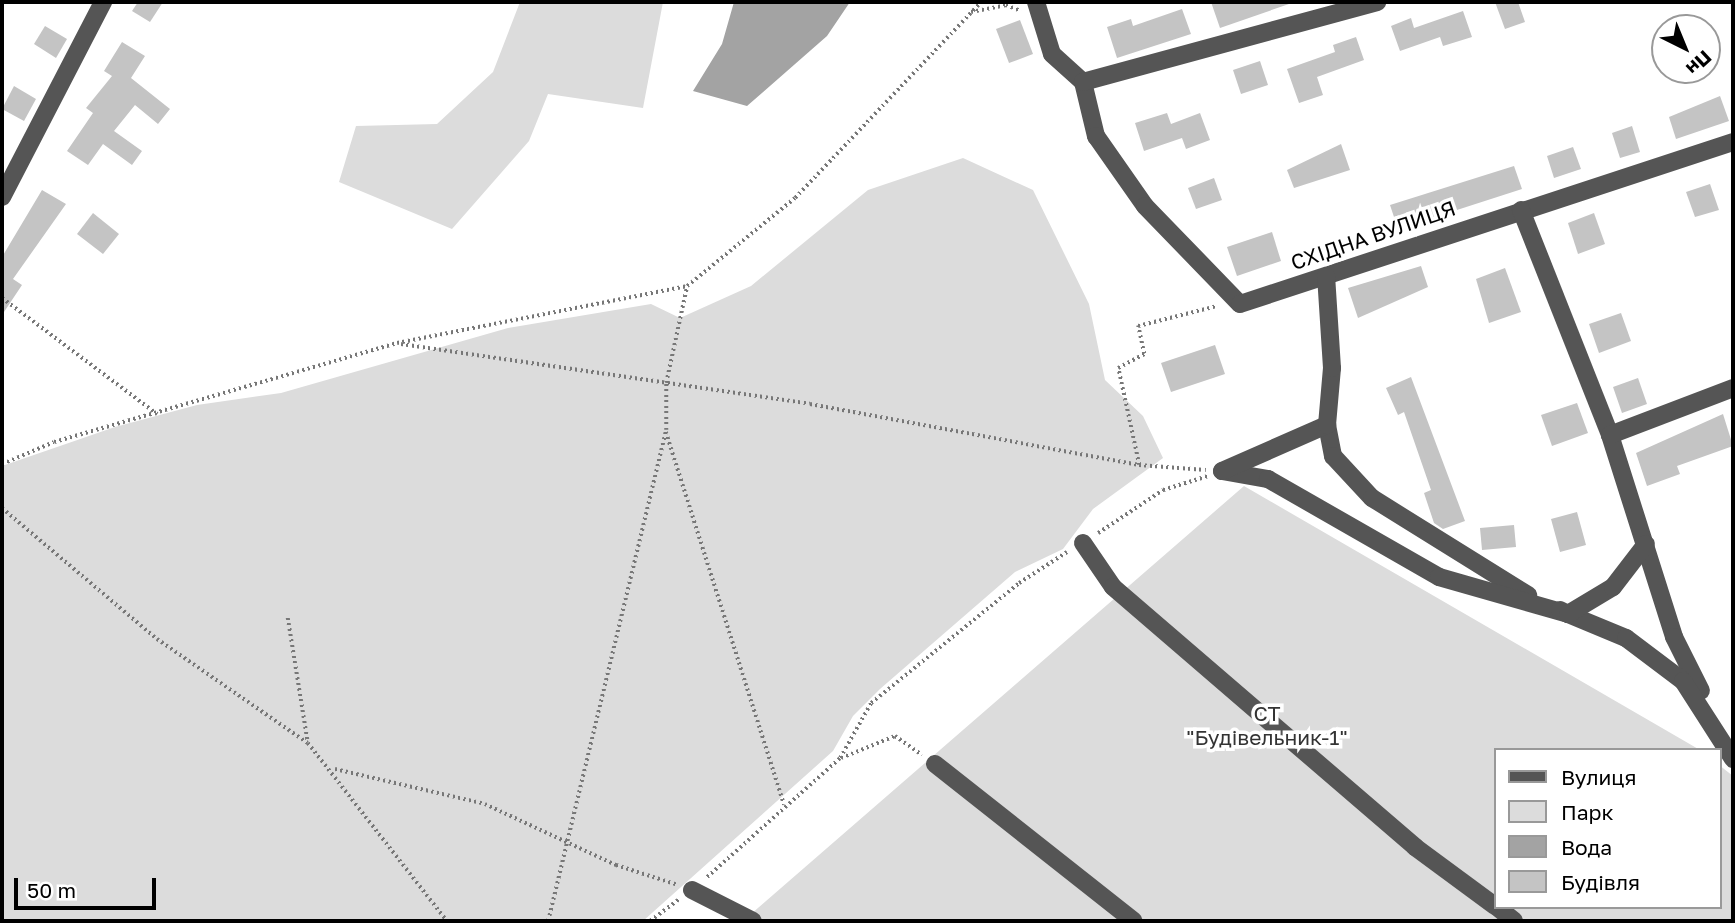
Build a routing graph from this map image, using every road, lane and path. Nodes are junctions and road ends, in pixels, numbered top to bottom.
1 (103, 2) edge
2 (981, 2) edge
3 (1377, 2) edge
4 (1036, 10) edge
5 (968, 12) junction
6 (1083, 82) junction
7 (1733, 142) edge
8 (2, 197) edge
9 (1521, 210) junction
10 (1326, 276) junction
11 (687, 286) junction
12 (2, 299) edge
13 (1240, 304) junction
14 (397, 343) junction
15 (666, 383) junction
16 (1733, 388) edge
17 (158, 415) junction
18 (1327, 425) junction
19 (666, 430) junction
20 (1610, 435) junction
21 (2, 464) edge
22 (1139, 465) junction
23 (1222, 471) junction
24 (2, 508) edge
25 (1083, 543) junction
26 (1646, 544) junction
27 (1568, 614) junction
28 (288, 618) dead end
29 (308, 743) junction
30 (1733, 757) edge
31 (839, 758) junction
32 (935, 764) joint
33 (333, 769) junction
34 (784, 805) junction
35 (567, 842) junction
36 (692, 890) junction
37 (1494, 905) edge
38 (1500, 909) edge
39 (447, 921) edge
40 (548, 921) edge
41 (650, 921) edge
42 (753, 921) edge
43 (1133, 921) edge
44 (1514, 921) edge

1 - 8 street
2 - 5 path
3 - 6 street
4 - 5 path
4 - 6 street
5 - 11 path
6 - 13 street
7 - 9 street, СХІДНА ВУЛИЦЯ
9 - 10 street, СХІДНА ВУЛИЦЯ
9 - 20 street
10 - 13 street, СХІДНА ВУЛИЦЯ
10 - 18 street
11 - 14 path
11 - 15 path
12 - 17 path
13 - 22 path
14 - 15 path
14 - 17 path
15 - 19 path
15 - 22 path
16 - 20 street
17 - 21 path
18 - 23 street
18 - 27 street
19 - 34 path
19 - 35 path
20 - 26 street
22 - 23 path
23 - 25 path
23 - 27 street
24 - 29 path
25 - 31 path
25 - 37 street
26 - 27 street
26 - 30 street
27 - 30 street
28 - 29 path
29 - 33 path
31 - 32 path
31 - 34 path
32 - 43 street
33 - 35 path
33 - 39 path
34 - 36 path
35 - 36 path
35 - 40 path
36 - 41 path
36 - 42 street
38 - 44 street

